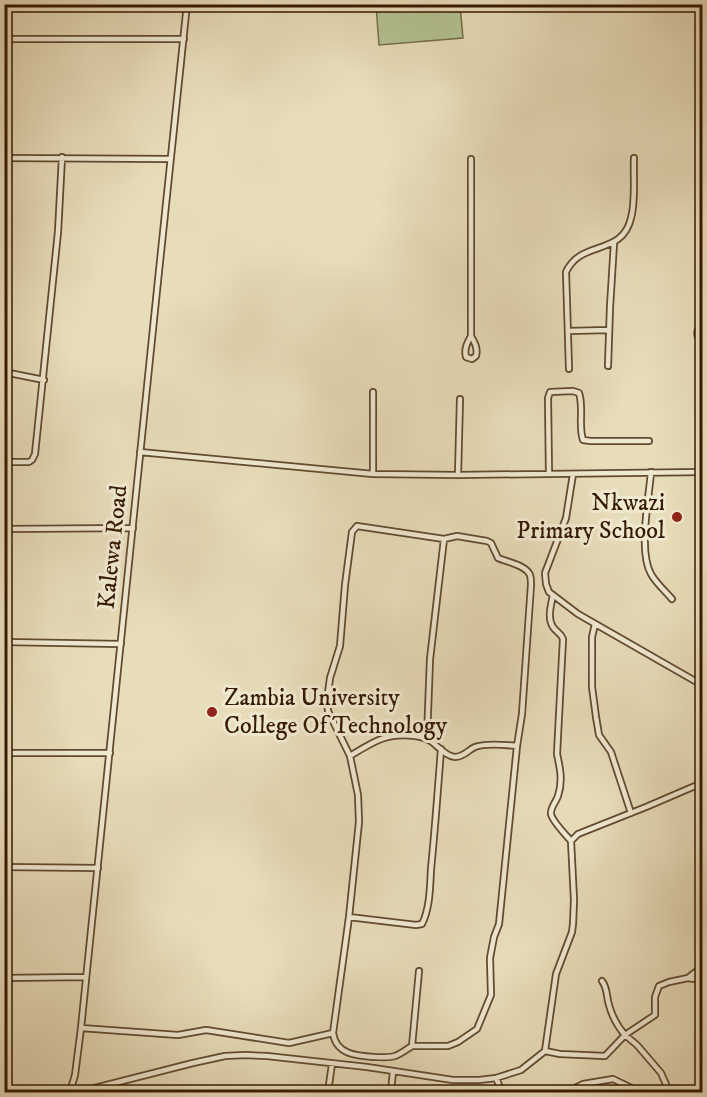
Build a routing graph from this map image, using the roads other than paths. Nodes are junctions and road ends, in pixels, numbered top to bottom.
1 (5, 4) edge
2 (188, 4) edge
3 (4, 15) edge
4 (4, 39) edge
5 (184, 39) junction
6 (62, 157) junction
7 (4, 158) edge
8 (634, 158) dead end
9 (171, 159) junction
10 (471, 159) dead end
11 (701, 159) dead end
12 (614, 243) junction
13 (702, 322) edge
14 (609, 330) junction
15 (568, 331) junction
16 (471, 336) dead end
17 (702, 339) edge
18 (608, 366) dead end
19 (569, 369) dead end
20 (4, 372) edge
21 (44, 380) junction
22 (373, 392) dead end
23 (460, 399) dead end
24 (649, 441) dead end
25 (140, 452) junction
26 (4, 462) edge
27 (651, 472) junction
28 (702, 472) edge
29 (373, 474) junction
30 (549, 474) junction
31 (573, 474) junction
32 (458, 475) junction
33 (133, 528) junction
34 (4, 529) edge
35 (444, 539) junction
36 (553, 595) junction
37 (672, 599) dead end
38 (595, 624) junction
39 (4, 642) edge
40 (121, 644) junction
41 (702, 686) edge
42 (427, 738) junction
43 (517, 746) junction
44 (441, 748) junction
45 (4, 753) edge
46 (110, 753) junction
47 (350, 756) junction
48 (702, 783) edge
49 (631, 813) junction
50 (571, 841) junction
51 (4, 867) edge
52 (98, 868) junction
53 (349, 917) junction
54 (702, 967) edge
55 (419, 971) dead end
56 (86, 977) junction
57 (4, 978) edge
58 (688, 978) junction
59 (702, 980) edge
60 (602, 981) dead end
61 (81, 1028) junction
62 (333, 1033) junction
63 (625, 1035) junction
64 (412, 1046) junction
65 (545, 1051) junction
66 (332, 1064) junction
67 (393, 1071) junction
68 (495, 1078) junction
69 (667, 1091) edge
70 (70, 1092) edge
71 (79, 1092) edge
72 (328, 1092) edge
73 (391, 1092) edge
74 (502, 1092) edge
75 (566, 1092) edge
76 (640, 1092) edge
77 (676, 1092) edge

1 - 3 street
2 - 5 street, Kalewa Road
4 - 5 street
5 - 9 street, Kalewa Road
6 - 7 street
6 - 9 street
6 - 21 street
8 - 12 street
9 - 25 street, Kalewa Road
10 - 16 street
11 - 13 street
12 - 14 street
12 - 15 street
13 - 17 street
14 - 15 street
14 - 18 street
15 - 19 street
20 - 21 street
21 - 26 street
22 - 29 street
23 - 32 street
24 - 30 street
25 - 29 street
25 - 33 street, Kalewa Road
27 - 28 street
27 - 31 street
27 - 37 street
29 - 32 street
30 - 31 street
30 - 32 street
31 - 36 street
33 - 34 street
33 - 40 street, Kalewa Road
35 - 42 street
35 - 43 street
35 - 47 street
36 - 38 street
36 - 50 street
38 - 41 street
38 - 49 street
39 - 40 street
40 - 46 street, Kalewa Road
42 - 44 street
42 - 47 street
43 - 44 street
43 - 64 street
44 - 53 street
45 - 46 street
46 - 52 street, Kalewa Road
47 - 53 street
48 - 49 street
49 - 50 street
50 - 65 street
51 - 52 street
52 - 56 street, Kalewa Road
53 - 62 street
54 - 58 street
55 - 64 street
56 - 57 street
56 - 61 street, Kalewa Road
58 - 59 street
58 - 63 street
60 - 63 street
61 - 62 street
61 - 70 street, Kalewa Road
62 - 64 street
63 - 65 street
63 - 69 street
65 - 68 street
66 - 67 street
66 - 71 street
66 - 72 street
67 - 68 street
67 - 73 street
68 - 74 street
69 - 77 street
75 - 76 street

